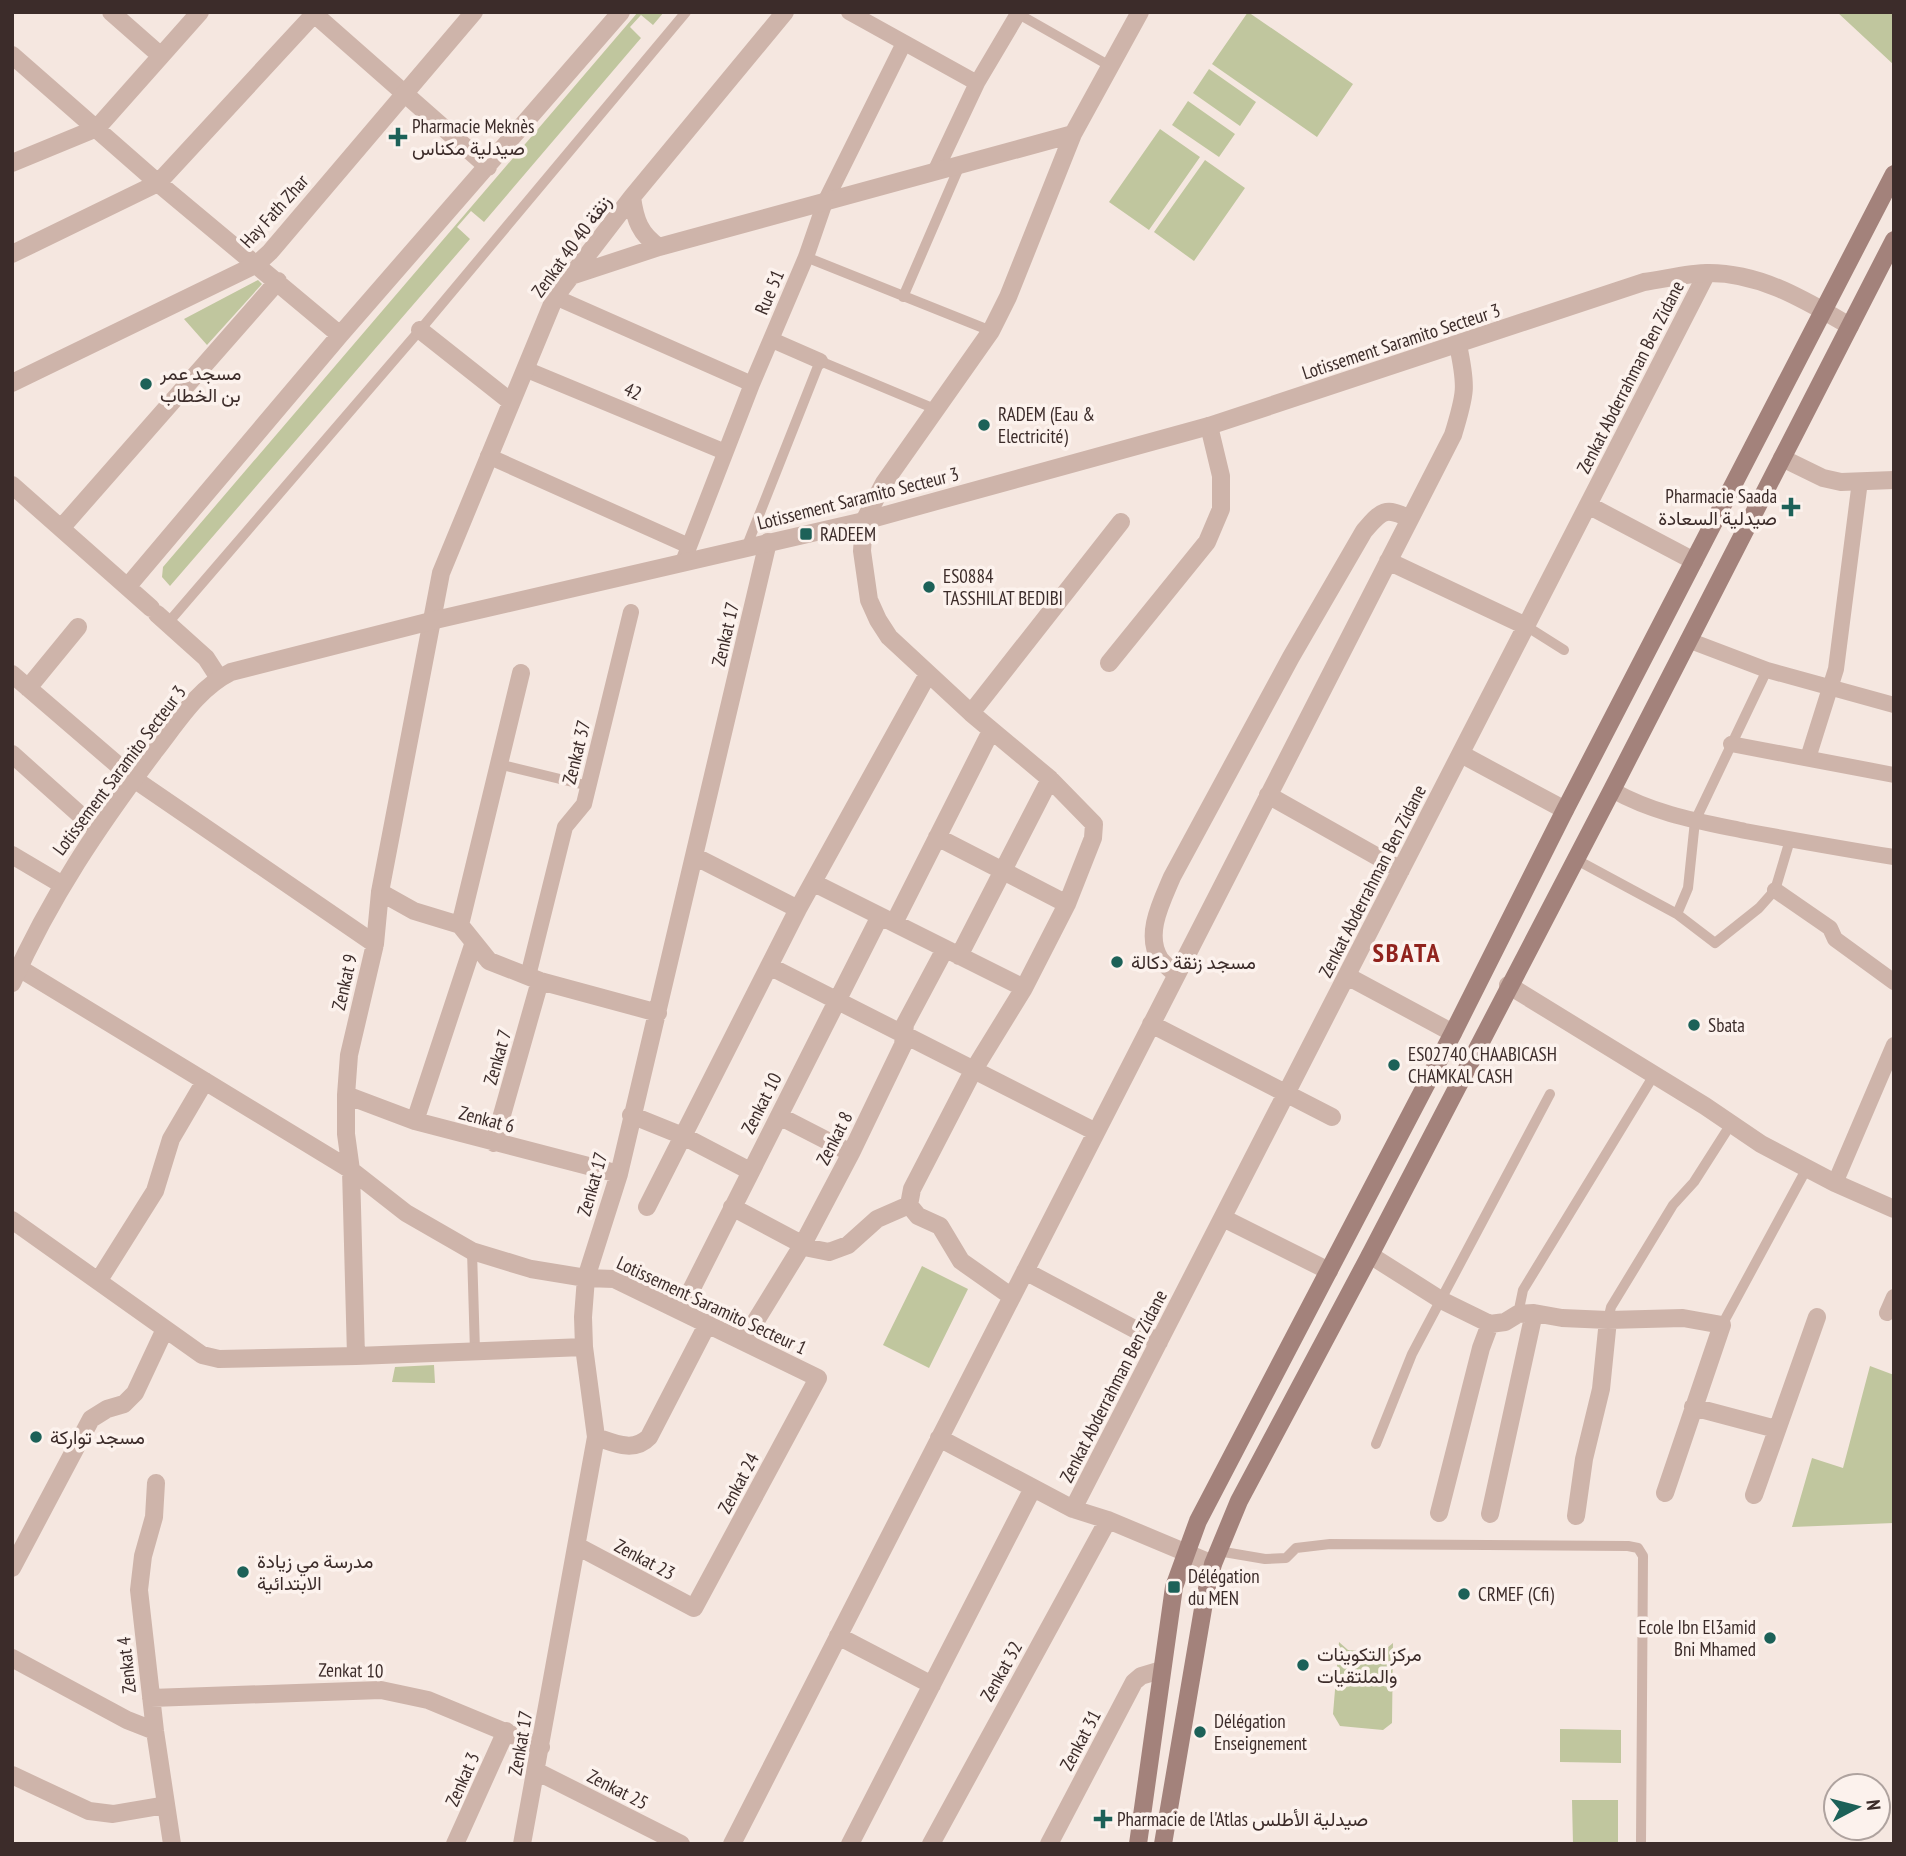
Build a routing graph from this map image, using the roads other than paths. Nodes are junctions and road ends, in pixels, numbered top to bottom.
1 (111, 12) edge
2 (200, 12) edge
3 (474, 12) edge
4 (621, 12) edge
5 (686, 12) edge
6 (785, 12) edge
7 (849, 12) edge
8 (1140, 12) edge
9 (314, 13) edge
10 (1017, 13) edge
11 (904, 43) junction
12 (12, 55) edge
13 (161, 56) junction
14 (1110, 66) junction
15 (977, 83) junction
16 (405, 94) junction
17 (97, 128) junction
18 (1073, 134) junction
19 (12, 163) edge
20 (960, 165) junction
21 (488, 167) junction
22 (935, 172) junction
23 (1894, 174) edge
24 (158, 183) junction
25 (632, 197) junction
26 (825, 202) junction
27 (1894, 240) edge
28 (659, 247) junction
29 (12, 254) edge
30 (806, 257) junction
31 (257, 264) junction
32 (1707, 273) junction
33 (571, 276) junction
34 (278, 281) junction
35 (555, 297) junction
36 (904, 297) junction
37 (1824, 311) junction
38 (1850, 326) junction
39 (420, 330) junction
40 (991, 331) junction
41 (340, 335) junction
42 (772, 340) junction
43 (1458, 345) junction
44 (820, 361) junction
45 (525, 369) junction
46 (12, 383) edge
47 (752, 384) junction
48 (511, 402) junction
49 (935, 409) junction
50 (1209, 426) junction
51 (725, 452) junction
52 (488, 456) junction
53 (1782, 458) junction
54 (1894, 480) edge
55 (1860, 481) junction
56 (12, 485) edge
57 (1588, 505) junction
58 (1410, 519) junction
59 (864, 521) junction
60 (1121, 522) dead end
61 (62, 527) junction
62 (768, 542) junction
63 (746, 548) junction
64 (686, 554) junction
65 (1388, 561) junction
66 (1694, 561) junction
67 (128, 586) junction
68 (631, 612) dead end
69 (159, 615) junction
70 (431, 621) junction
71 (1526, 626) junction
72 (78, 627) dead end
73 (1688, 640) junction
74 (1564, 650) dead end
75 (1110, 663) dead end
76 (1767, 670) junction
77 (521, 673) dead end
78 (12, 674) edge
79 (928, 674) junction
80 (219, 678) junction
81 (28, 688) junction
82 (1830, 688) junction
83 (1894, 705) edge
84 (971, 713) junction
85 (991, 731) junction
86 (1731, 744) junction
87 (12, 754) edge
88 (1461, 754) junction
89 (1808, 758) junction
90 (498, 764) junction
91 (1894, 775) edge
92 (134, 779) junction
93 (1050, 779) junction
94 (589, 786) junction
95 (1612, 790) junction
96 (1268, 795) junction
97 (1565, 810) junction
98 (1695, 821) junction
99 (97, 830) junction
100 (937, 836) junction
101 (1790, 840) junction
102 (12, 855) edge
103 (694, 856) junction
104 (1894, 857) edge
105 (1575, 859) junction
106 (1003, 870) junction
107 (1401, 870) junction
108 (814, 883) junction
109 (61, 884) junction
110 (1775, 890) junction
111 (380, 892) junction
112 (1067, 904) junction
113 (798, 909) junction
114 (1677, 914) junction
115 (887, 919) junction
116 (460, 925) junction
117 (474, 942) junction
118 (375, 944) junction
119 (952, 953) junction
120 (769, 966) junction
121 (1177, 974) junction
122 (16, 975) edge
123 (1347, 976) junction
124 (534, 979) junction
125 (1894, 982) edge
126 (1508, 985) junction
127 (1024, 988) junction
128 (836, 1001) junction
129 (658, 1013) junction
130 (1151, 1024) junction
131 (1453, 1033) junction
132 (904, 1035) junction
133 (1894, 1045) edge
134 (973, 1071) junction
135 (1654, 1075) junction
136 (205, 1081) junction
137 (1550, 1094) dead end
138 (346, 1095) junction
139 (1287, 1095) junction
140 (631, 1115) junction
141 (779, 1116) junction
142 (1332, 1117) dead end
143 (415, 1121) junction
144 (1731, 1124) junction
145 (1096, 1132) junction
146 (683, 1136) junction
147 (495, 1143) junction
148 (851, 1153) junction
149 (1807, 1168) junction
150 (351, 1170) junction
151 (750, 1171) junction
152 (619, 1174) junction
153 (1835, 1183) junction
154 (909, 1205) junction
155 (647, 1207) dead end
156 (732, 1207) junction
157 (1894, 1209) edge
158 (1223, 1218) junction
159 (12, 1220) edge
160 (803, 1244) junction
161 (472, 1251) junction
162 (1370, 1255) junction
163 (1025, 1271) junction
164 (1329, 1271) junction
165 (586, 1278) junction
166 (99, 1280) junction
167 (1012, 1297) junction
168 (1894, 1297) edge
169 (1441, 1300) junction
170 (681, 1310) junction
171 (1526, 1313) junction
172 (1887, 1313) dead end
173 (1817, 1317) dead end
174 (1608, 1320) junction
175 (708, 1323) junction
176 (1490, 1324) junction
177 (1722, 1325) junction
178 (165, 1329) junction
179 (744, 1340) junction
180 (1159, 1342) junction
181 (584, 1347) junction
182 (475, 1351) junction
183 (356, 1356) junction
184 (818, 1378) joint
185 (1693, 1407) junction
186 (1776, 1429) junction
187 (596, 1437) junction
188 (939, 1438) junction
189 (1376, 1444) dead end
190 (156, 1482) dead end
191 (1034, 1488) junction
192 (1665, 1493) dead end
193 (1754, 1495) dead end
194 (1073, 1509) junction
195 (1439, 1513) dead end
196 (1490, 1514) dead end
197 (1576, 1516) dead end
198 (1108, 1520) junction
199 (577, 1546) junction
200 (1185, 1553) junction
201 (1215, 1557) junction
202 (12, 1567) edge
203 (694, 1608) joint
204 (838, 1636) junction
205 (12, 1658) edge
206 (1161, 1670) junction
207 (932, 1685) junction
208 (151, 1698) junction
209 (155, 1731) junction
210 (506, 1731) junction
211 (541, 1746) junction
212 (536, 1771) junction
213 (12, 1774) edge
214 (166, 1805) junction
215 (173, 1844) edge
216 (455, 1844) edge
217 (522, 1844) edge
218 (681, 1844) edge
219 (732, 1844) edge
220 (849, 1844) edge
221 (931, 1844) edge
222 (1049, 1844) edge
223 (1138, 1844) edge
224 (1163, 1844) edge
225 (1641, 1844) edge

1 - 13 street
2 - 13 street
3 - 16 street, Hay Fath Zhar
4 - 21 street
5 - 39 lane
6 - 25 street, Zenkat 40 زنقة 40
7 - 11 street
8 - 14 street
9 - 16 street
9 - 24 street
10 - 14 lane
10 - 15 street
11 - 15 street
11 - 26 street, Rue 51
12 - 17 street
13 - 17 street
14 - 18 street
15 - 22 street
16 - 21 street
16 - 31 street, Hay Fath Zhar
17 - 19 street
17 - 24 street
18 - 20 street
18 - 40 street
20 - 22 street
20 - 36 lane
21 - 41 street
22 - 26 street
23 - 37 main road
24 - 29 street
24 - 31 street
25 - 28 street
25 - 33 street, Zenkat 40 زنقة 40
26 - 28 street
26 - 30 street, Rue 51
27 - 38 main road
28 - 33 street
30 - 36 lane
30 - 42 street, Rue 51
31 - 34 street
31 - 46 street, Hay Fath Zhar
32 - 37 street, Lotissement Saramito Secteur 3
32 - 43 street, Lotissement Saramito Secteur 3
32 - 57 street, Zenkat Abderrahman Ben Zidane
33 - 35 street, Zenkat 40 زنقة 40
34 - 41 street
34 - 61 street
35 - 45 street, Zenkat 40 زنقة 40
35 - 47 street
36 - 40 lane
37 - 38 street, Lotissement Saramito Secteur 3
37 - 66 main road
38 - 53 main road
39 - 48 street
39 - 69 lane
40 - 49 street
41 - 67 street
42 - 44 street
42 - 47 street, Rue 51
43 - 50 street, Lotissement Saramito Secteur 3
43 - 58 street
44 - 49 lane
44 - 63 lane
45 - 48 street, Zenkat 40 زنقة 40
45 - 51 street, 42
47 - 51 street, Rue 51
48 - 52 street, Zenkat 40 زنقة 40
49 - 59 street
50 - 59 street, Lotissement Saramito Secteur 3
50 - 75 street
51 - 64 street, Rue 51
52 - 64 street
52 - 70 street, Zenkat 40 زنقة 40
53 - 55 street
53 - 73 main road
54 - 55 street
55 - 82 street
56 - 61 street
57 - 66 street
57 - 71 street, Zenkat Abderrahman Ben Zidane
58 - 65 street
58 - 121 street
59 - 62 street, Lotissement Saramito Secteur 3
59 - 79 street
60 - 84 street
61 - 67 street
62 - 63 street, Lotissement Saramito Secteur 3
62 - 103 street, Zenkat 17
63 - 64 street, Lotissement Saramito Secteur 3
64 - 70 street, Lotissement Saramito Secteur 3
65 - 71 street
65 - 96 street
66 - 97 main road
67 - 69 street
68 - 94 street, Zenkat 37
69 - 80 street
70 - 80 street, Lotissement Saramito Secteur 3
70 - 111 street, Zenkat 9
71 - 74 lane
71 - 88 street, Zenkat Abderrahman Ben Zidane
72 - 81 street
73 - 76 street
73 - 95 main road
76 - 82 street
76 - 86 lane
77 - 90 street
78 - 81 street
79 - 84 street
79 - 108 street
80 - 92 street, Lotissement Saramito Secteur 3
81 - 92 street
82 - 83 street
82 - 89 street
84 - 85 street
85 - 93 street
85 - 100 street, Zenkat 10
86 - 89 street
86 - 98 lane
87 - 99 street
88 - 97 street
88 - 107 street, Zenkat Abderrahman Ben Zidane
89 - 91 street
90 - 94 lane
90 - 116 street
92 - 99 street, Lotissement Saramito Secteur 3
92 - 118 street
93 - 106 street, Zenkat 8
93 - 112 street
94 - 124 street, Zenkat 37
95 - 98 street
95 - 105 main road
96 - 107 street
96 - 121 street
97 - 131 main road
98 - 101 street
98 - 114 lane
99 - 109 street, Lotissement Saramito Secteur 3
100 - 106 street
100 - 115 street, Zenkat 10
101 - 104 street
101 - 110 lane
102 - 109 street
103 - 113 street
103 - 129 street, Zenkat 17
105 - 114 lane
105 - 126 main road
106 - 112 street
106 - 119 street, Zenkat 8
107 - 123 street, Zenkat Abderrahman Ben Zidane
108 - 113 street
108 - 115 street
109 - 122 street, Lotissement Saramito Secteur 3
110 - 114 lane
110 - 125 street
111 - 116 street
111 - 118 street, Zenkat 9
112 - 127 street
113 - 120 street
115 - 119 street
115 - 128 street, Zenkat 10
116 - 117 street
117 - 124 street
117 - 143 street
118 - 138 street, Zenkat 9
119 - 127 street
119 - 132 street, Zenkat 8
120 - 128 street
120 - 146 street
121 - 130 street
122 - 136 street
123 - 131 street
123 - 139 street, Zenkat Abderrahman Ben Zidane
124 - 129 street
124 - 147 street, Zenkat 7
126 - 135 street
126 - 162 main road
127 - 134 street
128 - 132 street
128 - 141 street, Zenkat 10
129 - 140 street, Zenkat 17
130 - 139 street
130 - 145 street
131 - 164 main road
132 - 134 street
132 - 148 street, Zenkat 8
133 - 153 street
134 - 145 street
134 - 154 street
135 - 144 street
135 - 171 lane
136 - 150 street
136 - 166 street
137 - 169 lane
138 - 143 street, Zenkat 6
138 - 150 street, Zenkat 9
139 - 142 street
139 - 158 street, Zenkat Abderrahman Ben Zidane
140 - 146 street
140 - 152 street, Zenkat 17
141 - 148 street
141 - 151 street, Zenkat 10
143 - 147 street, Zenkat 6
144 - 149 street
144 - 174 lane
145 - 163 street
146 - 151 street
146 - 155 street
147 - 152 street, Zenkat 6
148 - 160 street, Zenkat 8
149 - 153 street
149 - 177 lane
150 - 161 street
150 - 183 street, Zenkat 9
151 - 156 street, Zenkat 10
152 - 165 street, Zenkat 17
153 - 157 street
154 - 160 street
154 - 167 street
156 - 160 street
156 - 170 street, Zenkat 10
158 - 164 street
158 - 180 street, Zenkat Abderrahman Ben Zidane
159 - 166 street
160 - 179 street, Zenkat 8
161 - 165 street
161 - 182 lane
162 - 169 street
162 - 201 main road
163 - 167 street
163 - 180 street
164 - 200 main road
165 - 170 street, Lotissement Saramito Secteur 1
165 - 181 street, Zenkat 17
166 - 178 street
167 - 188 street
168 - 172 street
169 - 176 street
169 - 189 lane
170 - 175 street, Lotissement Saramito Secteur 1
171 - 174 street
171 - 176 street
171 - 196 street
173 - 186 street
174 - 177 street
174 - 197 street
175 - 179 street, Lotissement Saramito Secteur 1
175 - 187 street
176 - 195 street
177 - 185 street
178 - 183 street
178 - 202 street
179 - 184 street, Lotissement Saramito Secteur 1
180 - 194 street, Zenkat Abderrahman Ben Zidane
181 - 182 street
181 - 187 street, Zenkat 17
182 - 183 street
184 - 203 street, Zenkat 24
185 - 186 street
185 - 192 street
186 - 193 street
187 - 199 street, Zenkat 17
188 - 191 street
188 - 204 street
190 - 208 street, Zenkat 4
191 - 194 street
191 - 207 street
194 - 198 street
198 - 200 street
198 - 221 street, Zenkat 32
199 - 203 street, Zenkat 23
199 - 211 street, Zenkat 17
200 - 201 street
200 - 206 main road
201 - 224 main road
201 - 225 lane
204 - 207 street
204 - 219 street
205 - 209 street
206 - 222 street, Zenkat 31
206 - 223 main road
207 - 220 street
208 - 209 street, Zenkat 4
208 - 210 street, Zenkat 10
209 - 214 street, Zenkat 4
210 - 211 street, Zenkat 10
210 - 216 street, Zenkat 3
211 - 212 street, Zenkat 17
212 - 217 street, Zenkat 17
212 - 218 street, Zenkat 25
213 - 214 street
214 - 215 street, Zenkat 4

